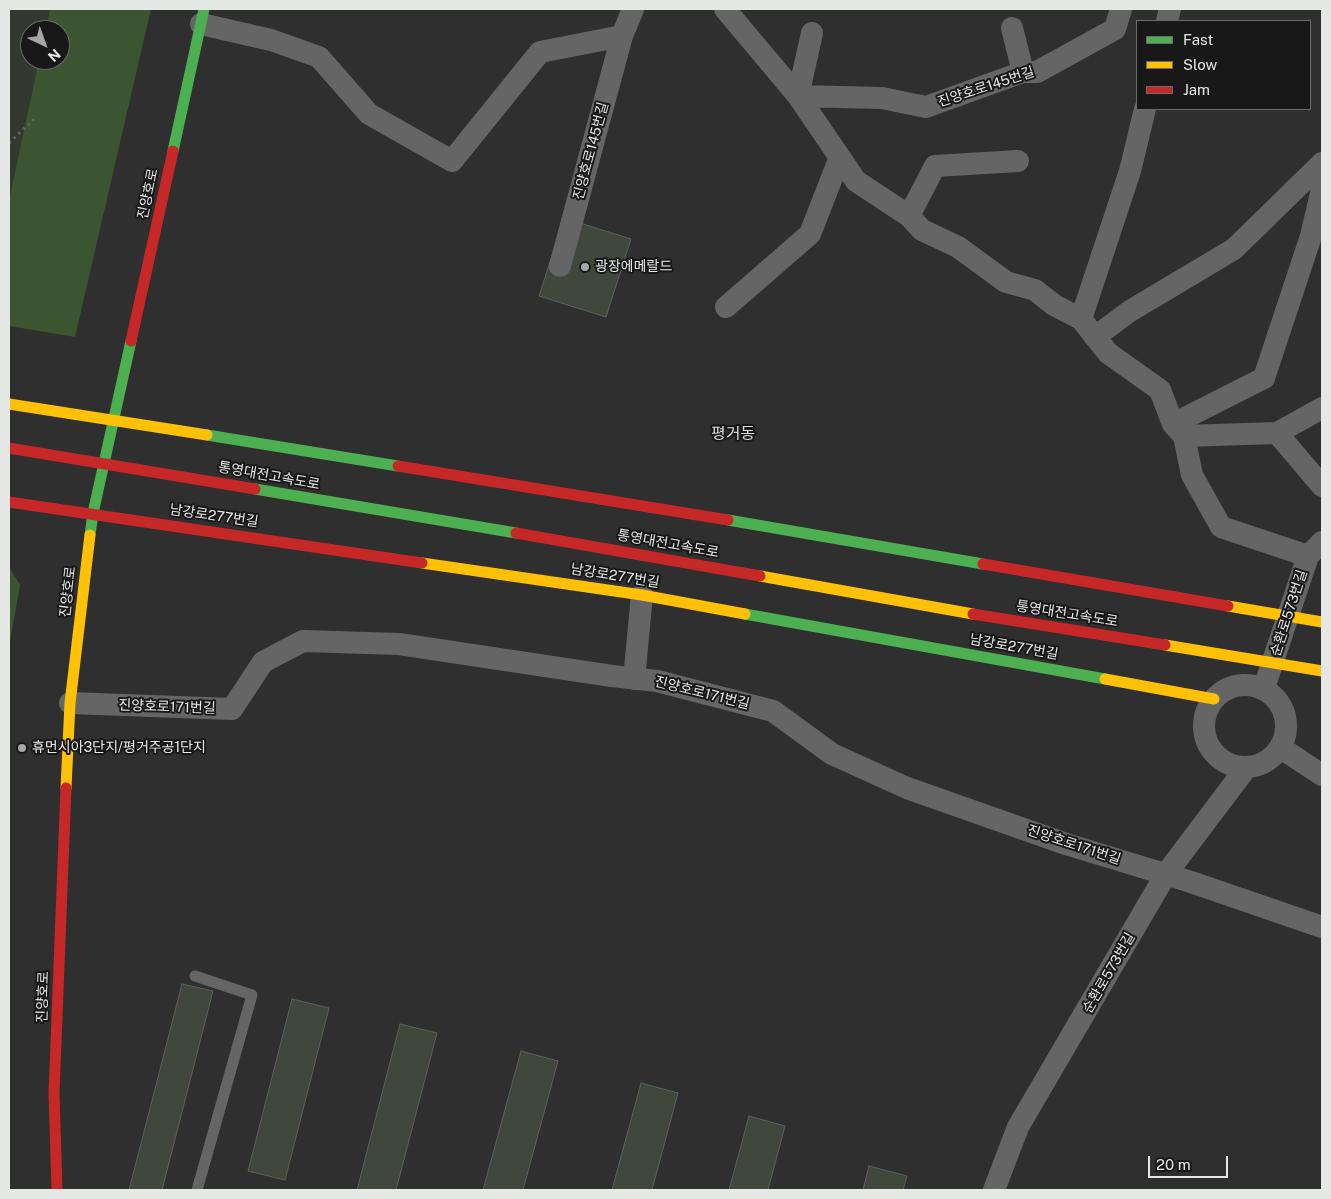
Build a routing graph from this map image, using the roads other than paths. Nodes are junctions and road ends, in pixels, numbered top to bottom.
1 (633, 9) edge
2 (725, 9) edge
3 (1120, 9) edge
4 (203, 16) edge
5 (1012, 28) dead end
6 (812, 33) dead end
7 (622, 36) junction
8 (1023, 72) junction
9 (798, 96) junction
10 (1145, 110) edge
11 (840, 157) junction
12 (1018, 161) dead end
13 (1322, 163) edge
14 (1322, 189) edge
15 (909, 216) junction
16 (560, 266) dead end
17 (726, 307) dead end
18 (1085, 325) junction
19 (9, 404) edge
20 (1322, 408) edge
21 (1179, 430) junction
22 (1277, 433) junction
23 (9, 448) edge
24 (1322, 486) edge
25 (9, 502) edge
26 (93, 513) junction
27 (1315, 549) edge
28 (642, 595) junction
29 (1322, 622) edge
30 (1322, 671) edge
31 (634, 679) junction
32 (1264, 689) junction
33 (1214, 699) junction
34 (70, 703) junction
35 (1281, 748) junction
36 (1246, 768) junction
37 (1322, 775) edge
38 (1166, 874) junction
39 (1322, 927) edge
40 (195, 976) dead end
41 (57, 1190) edge
42 (197, 1190) edge
43 (994, 1190) edge

1 - 7 street, 진양호로145번길
2 - 9 street
3 - 8 street, 진양호로145번길
4 - 7 street
4 - 26 main road, 진양호로
5 - 8 street
6 - 9 street
7 - 16 street, 진양호로145번길
8 - 9 street, 진양호로145번길
9 - 11 street
10 - 18 street
11 - 15 street
11 - 17 street
12 - 15 street
13 - 18 street
14 - 21 street
15 - 18 street
18 - 21 street
19 - 29 main road
20 - 22 street
21 - 22 street
21 - 27 street
22 - 24 street
23 - 30 main road, 통영대전고속도로
25 - 26 main road, 남강로277번길
26 - 28 main road, 남강로277번길
26 - 34 main road, 진양호로
27 - 32 street, 순환로573번길
28 - 31 street
28 - 33 main road, 남강로277번길
31 - 34 street, 진양호로171번길
31 - 38 street, 진양호로171번길
32 - 33 street
32 - 35 street
33 - 36 street
34 - 41 main road, 진양호로
35 - 36 street
35 - 37 street
36 - 38 street, 순환로573번길
38 - 39 street, 진양호로171번길
38 - 43 street, 순환로573번길
40 - 42 lane

